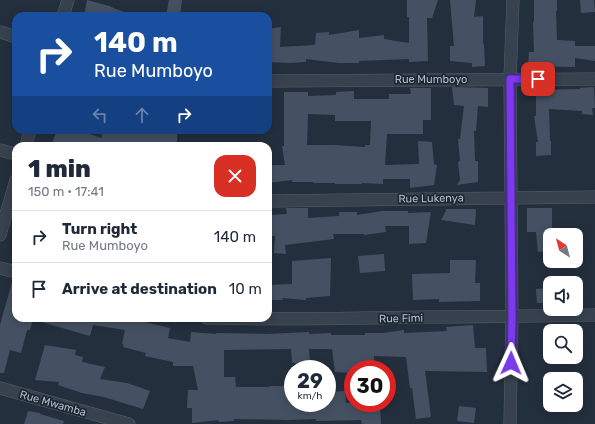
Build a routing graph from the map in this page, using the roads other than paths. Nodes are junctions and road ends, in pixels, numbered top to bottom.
1 (68, 0) edge
2 (513, 0) edge
3 (64, 12) edge
4 (0, 32) edge
5 (12, 36) edge
6 (510, 79) junction
7 (595, 79) edge
8 (272, 81) edge
9 (0, 150) edge
10 (12, 153) edge
11 (12, 194) edge
12 (511, 197) junction
13 (595, 197) edge
14 (272, 201) edge
15 (0, 235) edge
16 (0, 268) edge
17 (12, 271) edge
18 (595, 315) edge
19 (512, 317) junction
20 (272, 319) edge
21 (0, 388) edge
22 (129, 424) edge
23 (510, 424) edge

1 - 3 street
2 - 6 street
4 - 5 street
6 - 7 street, Rue Mumboyo
6 - 8 street, Rue Mumboyo
6 - 12 street
9 - 10 street
11 - 15 street
12 - 13 street, Rue Lukenya
12 - 14 street, Rue Lukenya
12 - 19 street
16 - 17 street
18 - 19 street, Rue Fimi
19 - 20 street, Rue Fimi
19 - 23 street
21 - 22 street, Rue Mwamba

